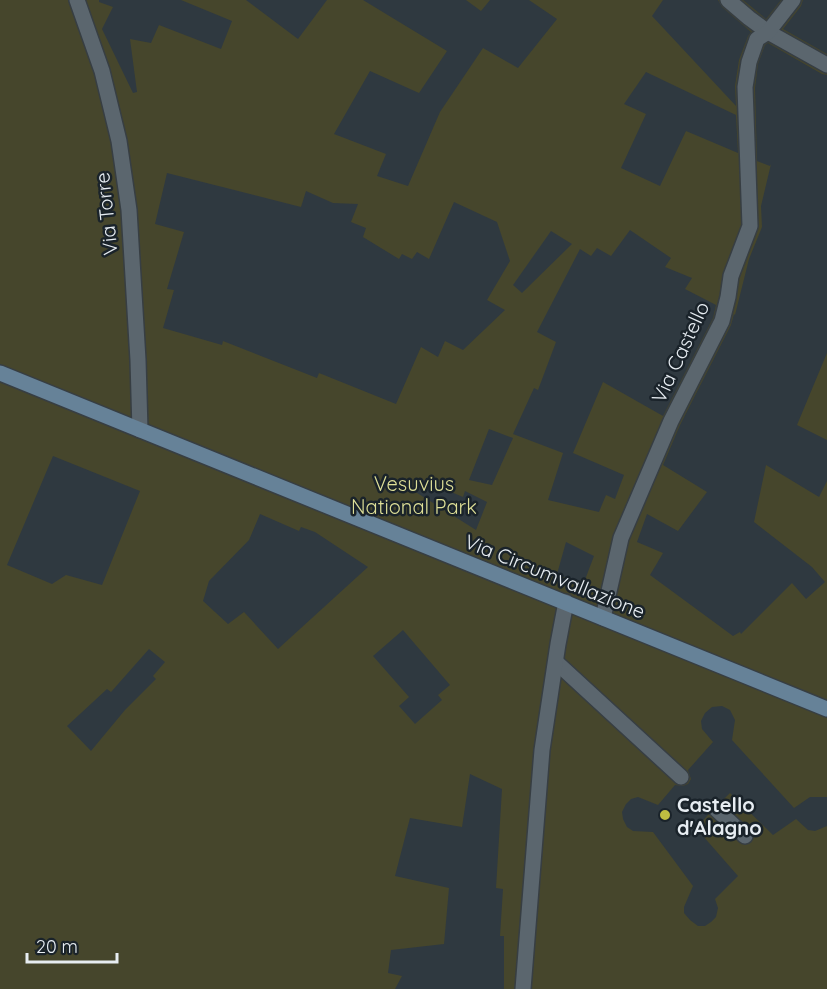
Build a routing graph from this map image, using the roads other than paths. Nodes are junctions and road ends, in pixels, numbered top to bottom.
1 (77, 0) edge
2 (728, 0) edge
3 (793, 0) edge
4 (768, 32) junction
5 (827, 65) edge
6 (0, 373) edge
7 (140, 430) junction
8 (566, 602) junction
9 (603, 618) junction
10 (556, 662) junction
11 (827, 709) edge
12 (681, 777) dead end
13 (715, 808) dead end
14 (745, 836) dead end
15 (523, 989) edge

1 - 7 street, Via Torre
2 - 4 street
3 - 4 street, Via Castello
4 - 5 street
4 - 9 street, Via Castello
6 - 7 main road, Via Circumvallazione
7 - 8 main road, Via Circumvallazione
8 - 9 main road, Via Circumvallazione
8 - 10 street
9 - 11 main road, Via Circumvallazione
10 - 12 street
10 - 15 street
13 - 14 street

